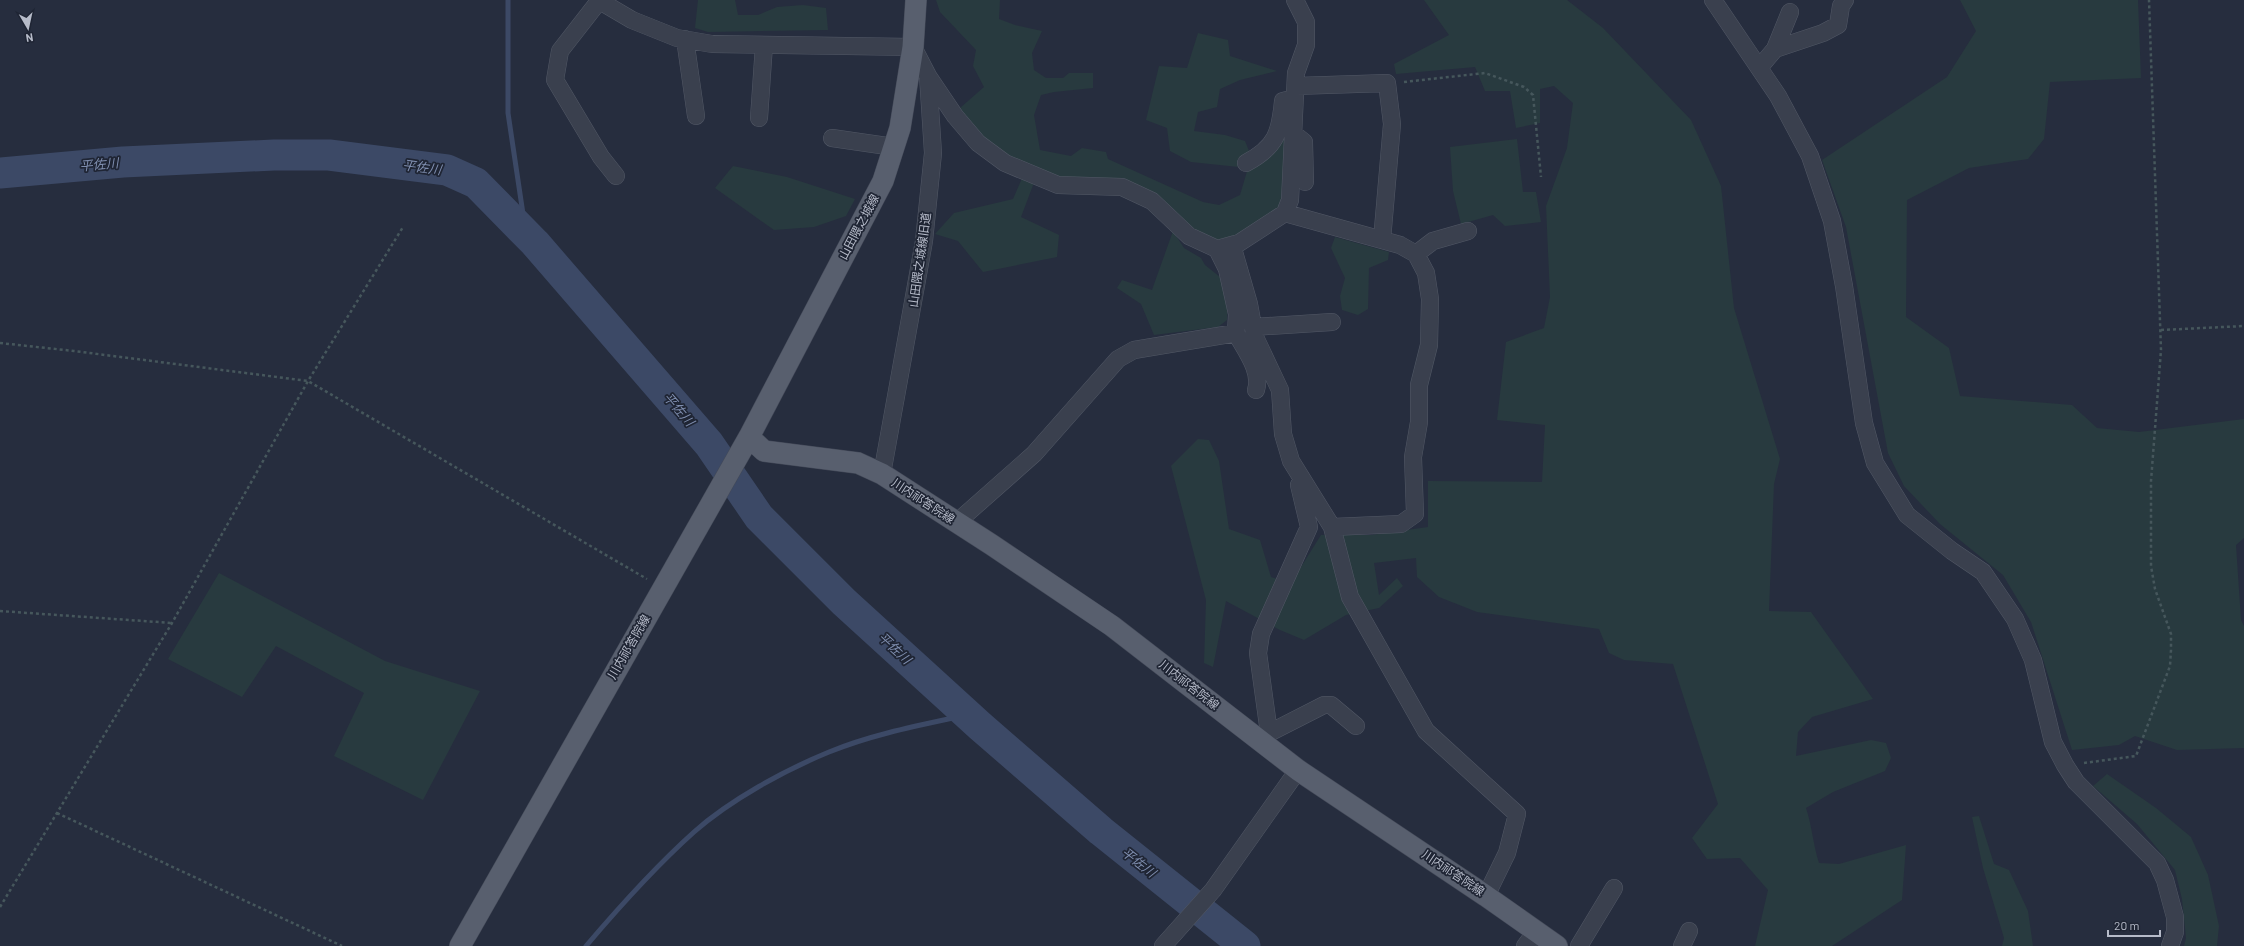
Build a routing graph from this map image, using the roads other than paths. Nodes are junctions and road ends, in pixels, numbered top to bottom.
1 (598, 0) edge
2 (916, 0) edge
3 (1295, 0) edge
4 (1713, 0) edge
5 (1845, 0) edge
6 (1790, 12) dead end
7 (685, 39) junction
8 (764, 45) junction
9 (913, 47) junction
10 (1775, 49) junction
11 (1759, 68) junction
12 (928, 76) junction
13 (1295, 92) junction
14 (696, 116) dead end
15 (759, 118) dead end
16 (1293, 133) junction
17 (832, 138) dead end
18 (894, 147) junction
19 (1246, 163) dead end
20 (616, 176) dead end
21 (1305, 182) dead end
22 (1285, 213) junction
23 (1468, 231) dead end
24 (1382, 240) junction
25 (1225, 247) junction
26 (1416, 254) junction
27 (1332, 322) dead end
28 (1253, 327) junction
29 (1236, 334) junction
30 (1256, 390) dead end
31 (749, 437) junction
32 (1291, 461) junction
33 (882, 474) junction
34 (956, 523) junction
35 (1332, 527) junction
36 (1356, 726) dead end
37 (1266, 738) junction
38 (1298, 770) junction
39 (1614, 888) dead end
40 (1486, 896) junction
41 (1531, 938) edge
42 (460, 946) edge
43 (1163, 946) edge
44 (1557, 946) edge
45 (1579, 946) edge
46 (2170, 946) edge

1 - 7 street
1 - 20 street
2 - 9 main road, 山田隈之城線
3 - 13 street
4 - 11 street
5 - 10 street
6 - 10 street
7 - 8 street
7 - 14 street
8 - 9 street
8 - 15 street
9 - 12 street, 山田隈之城線旧道
9 - 18 main road, 山田隈之城線
10 - 11 street
11 - 46 street
12 - 25 street
12 - 33 street, 山田隈之城線旧道
13 - 16 street
13 - 19 street
13 - 24 street
16 - 21 street
16 - 22 street
17 - 18 street
18 - 31 main road, 山田隈之城線
22 - 24 street
22 - 25 street
23 - 26 street
24 - 26 street
25 - 28 street
25 - 29 street
26 - 35 street
27 - 28 street
28 - 32 street
29 - 30 street
29 - 34 street
31 - 33 main road, 川内祁答院線
31 - 42 main road, 川内祁答院線
32 - 35 street
32 - 37 street
33 - 34 main road, 川内祁答院線
34 - 37 main road, 川内祁答院線
35 - 40 street
36 - 37 street
37 - 38 main road, 川内祁答院線
38 - 40 main road, 川内祁答院線
38 - 43 street
39 - 45 street
40 - 41 main road, 川内祁答院線
41 - 44 main road, 川内祁答院線

